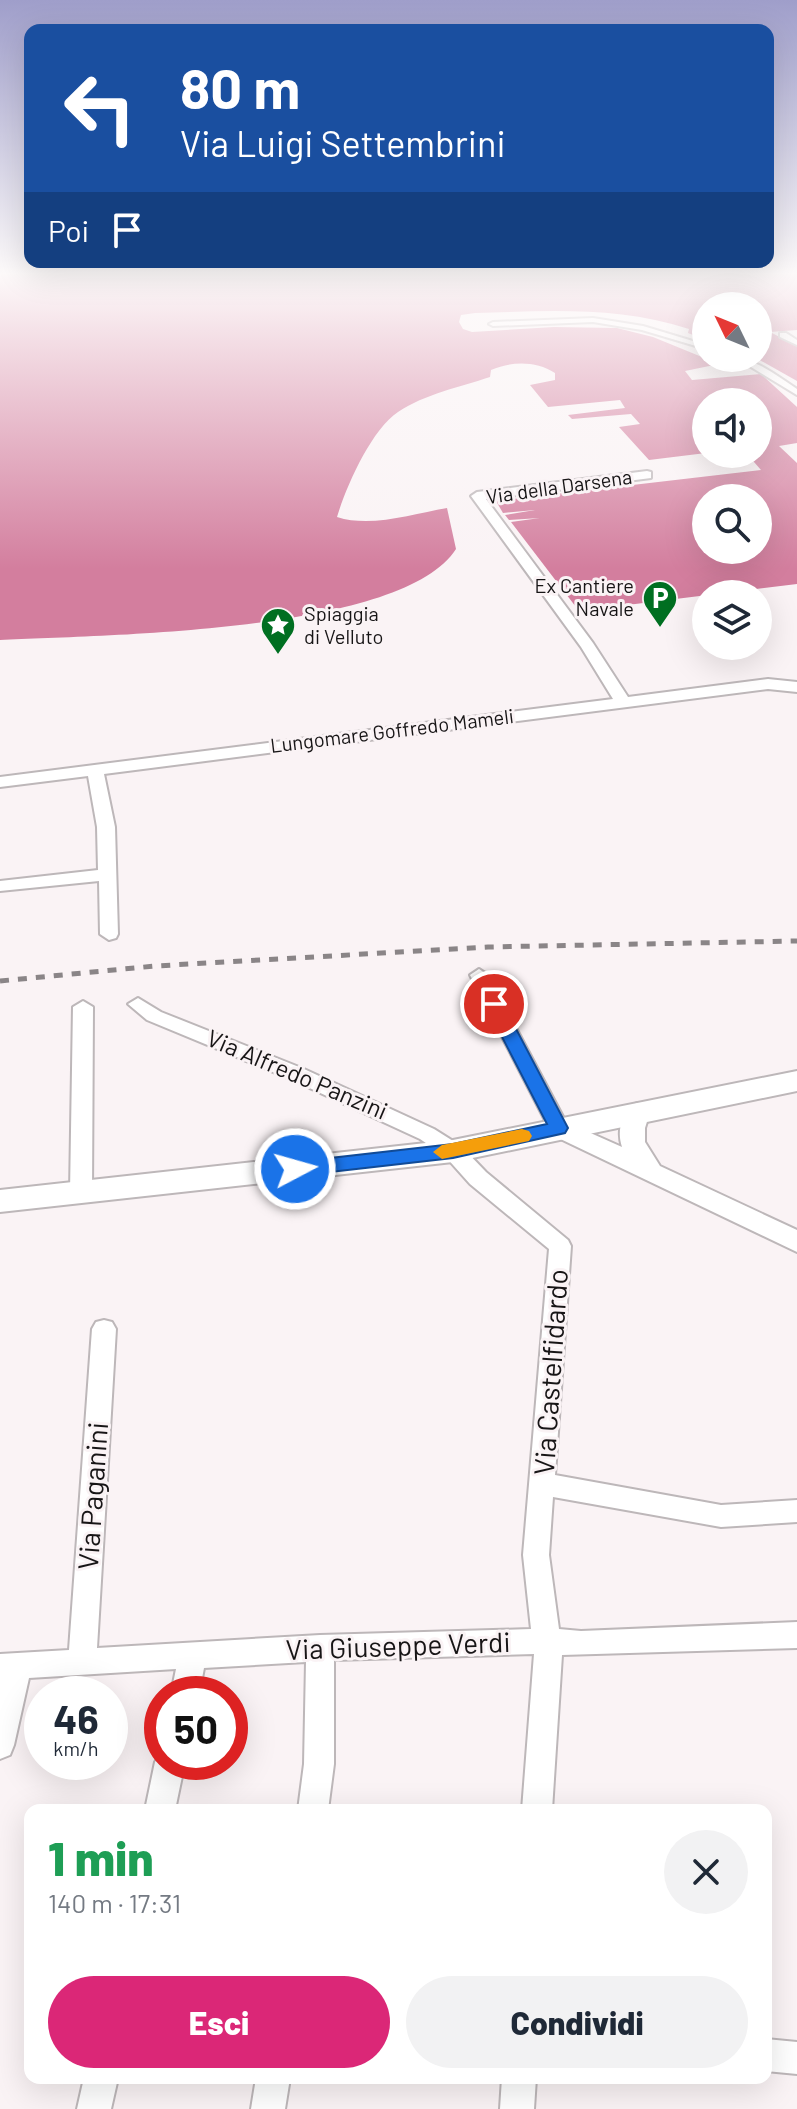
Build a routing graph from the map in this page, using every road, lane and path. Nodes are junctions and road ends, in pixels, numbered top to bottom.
1 (765, 372) edge
2 (797, 393) edge
3 (647, 475) dead end
4 (791, 685) edge
5 (623, 702) junction
6 (95, 770) junction
7 (0, 782) edge
8 (106, 875) junction
9 (0, 886) edge
10 (109, 934) dead end
11 (479, 975) dead end
12 (138, 1004) dead end
13 (83, 1007) dead end
14 (797, 1081) edge
15 (638, 1112) junction
16 (559, 1128) junction
17 (453, 1151) junction
18 (651, 1172) junction
19 (81, 1193) junction
20 (0, 1201) edge
21 (797, 1242) edge
22 (104, 1329) dead end
23 (543, 1484) junction
24 (797, 1511) edge
25 (797, 1635) edge
26 (547, 1641) junction
27 (320, 1648) junction
28 (193, 1655) junction
29 (82, 1663) junction
30 (9, 1667) edge
31 (189, 1676) edge
32 (0, 1745) edge
33 (166, 1780) edge
34 (161, 1804) edge
35 (314, 1804) edge
36 (537, 1804) edge
37 (772, 2056) edge
38 (797, 2058) edge
39 (100, 2084) edge
40 (272, 2084) edge
41 (519, 2084) edge
42 (94, 2109) edge
43 (268, 2109) edge
44 (517, 2109) edge

1 - 2 street
3 - 5 street, Via della Darsena
4 - 5 street, Lungomare Goffredo Mameli
5 - 6 street, Lungomare Goffredo Mameli
6 - 7 street, Lungomare Goffredo Mameli
6 - 8 street
8 - 9 street
8 - 10 street
11 - 16 street
12 - 17 street, Via Alfredo Panzini
13 - 19 street
14 - 15 main road
15 - 16 main road
15 - 18 street
16 - 17 main road
16 - 18 street
17 - 19 main road
17 - 23 street, Via Castelfidardo
18 - 21 street
19 - 20 main road
22 - 29 street, Via Paganini
23 - 24 street
23 - 26 street, Via Castelfidardo
25 - 26 street, Via Giuseppe Verdi
26 - 27 street, Via Giuseppe Verdi
26 - 36 street, Via Castelfidardo
27 - 28 street, Via Giuseppe Verdi
27 - 35 street
28 - 29 street, Via Giuseppe Verdi
28 - 31 street
29 - 30 street, Via Giuseppe Verdi
30 - 32 street
33 - 34 street
37 - 38 street
39 - 42 street
40 - 43 street
41 - 44 street

